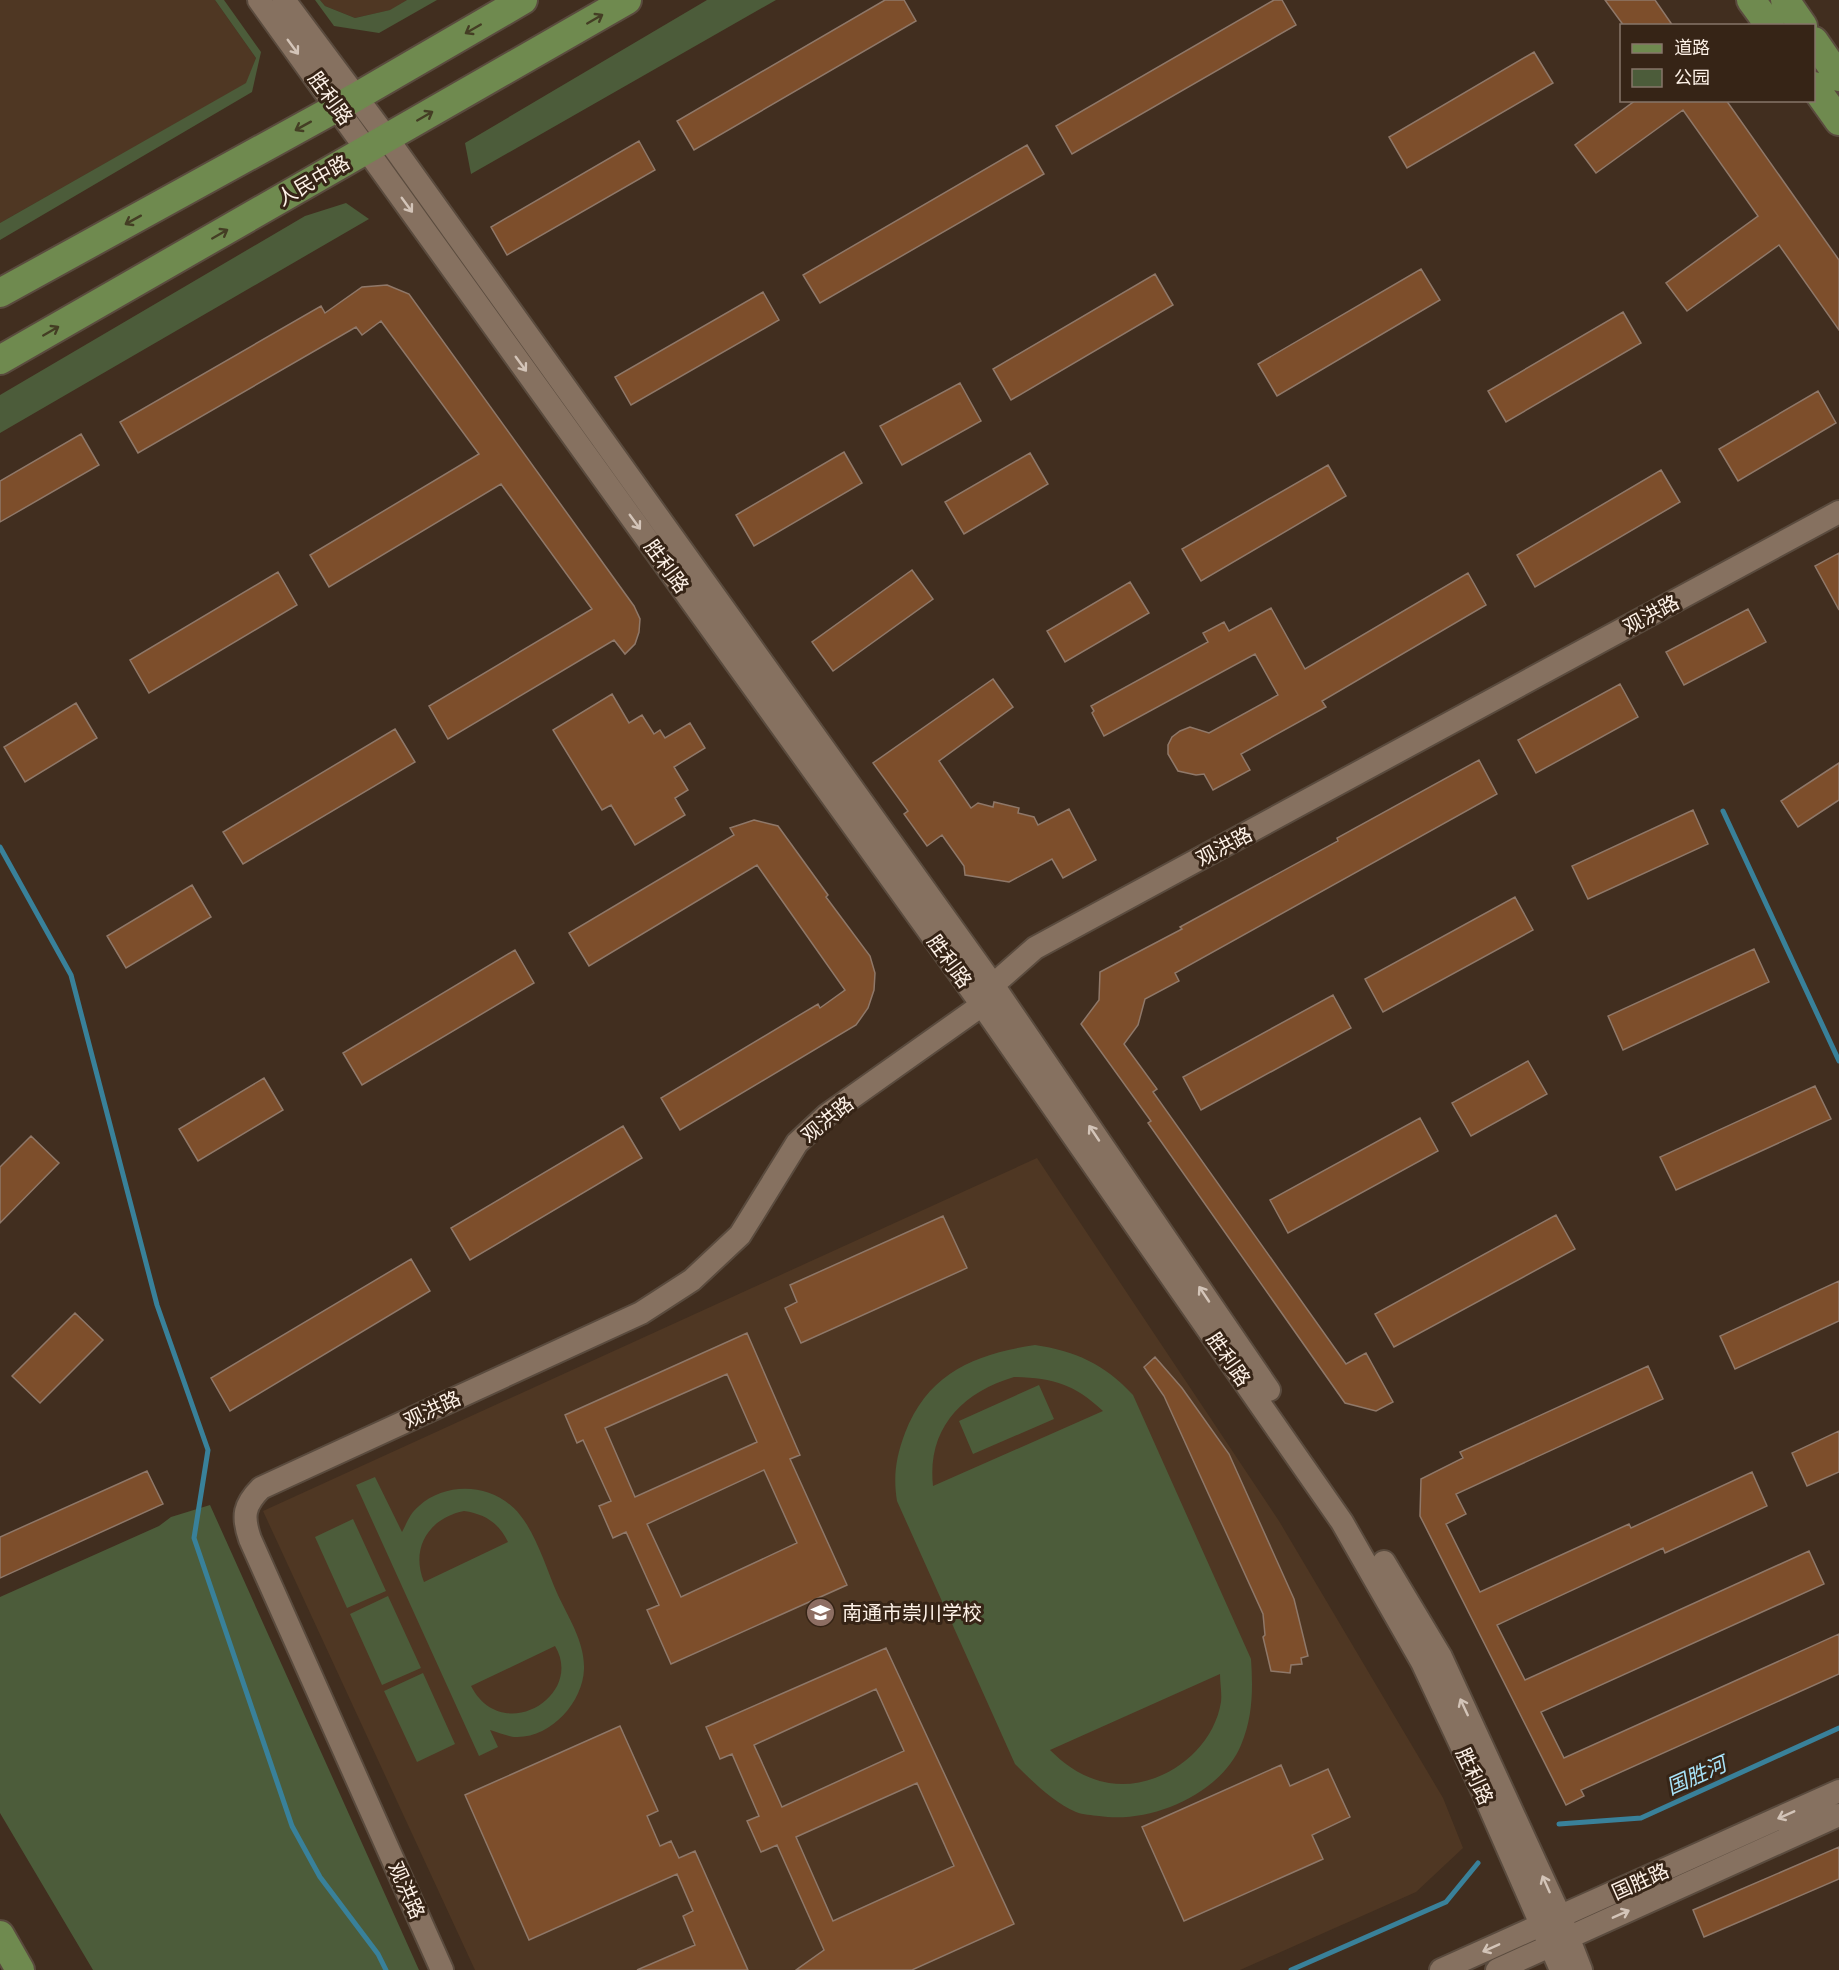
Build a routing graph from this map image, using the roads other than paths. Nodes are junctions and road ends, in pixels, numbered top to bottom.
1 (259, 0) edge
2 (284, 0) edge
3 (524, 0) edge
4 (627, 0) edge
5 (1751, 0) edge
6 (1785, 0) edge
7 (1769, 24) edge
8 (1802, 24) edge
9 (1815, 42) edge
10 (1839, 76) edge
11 (1815, 87) edge
12 (347, 102) junction
13 (1839, 121) edge
14 (377, 144) junction
15 (0, 293) edge
16 (0, 360) edge
17 (1839, 512) edge
18 (993, 985) junction
19 (982, 1005) junction
20 (1839, 1791) edge
21 (1839, 1815) edge
22 (1555, 1932) junction
23 (0, 1935) edge
24 (20, 1970) edge
25 (442, 1970) edge
26 (1441, 1970) edge
27 (1497, 1970) edge
28 (1561, 1970) edge
29 (1581, 1970) edge

1 -> 12 street, 胜利路
2 - 12 street, 胜利路
3 -> 12 main road
14 -> 4 main road, 人民中路
5 - 7 main road
6 - 8 main road
9 - 10 main road
11 - 13 main road
12 - 14 street, 胜利路
12 -> 15 main road
16 -> 14 main road, 人民中路
14 - 18 street, 胜利路
14 -> 19 street, 胜利路
17 - 18 street, 观洪路
18 - 19 street, 观洪路
22 -> 18 street, 胜利路
19 - 22 street, 胜利路
19 - 25 street, 观洪路
20 -> 22 street, 国胜路
22 -> 21 street, 国胜路
22 -> 26 street, 国胜路
22 - 27 street, 国胜路
22 - 28 street, 胜利路
22 - 29 street, 胜利路
23 - 24 main road

